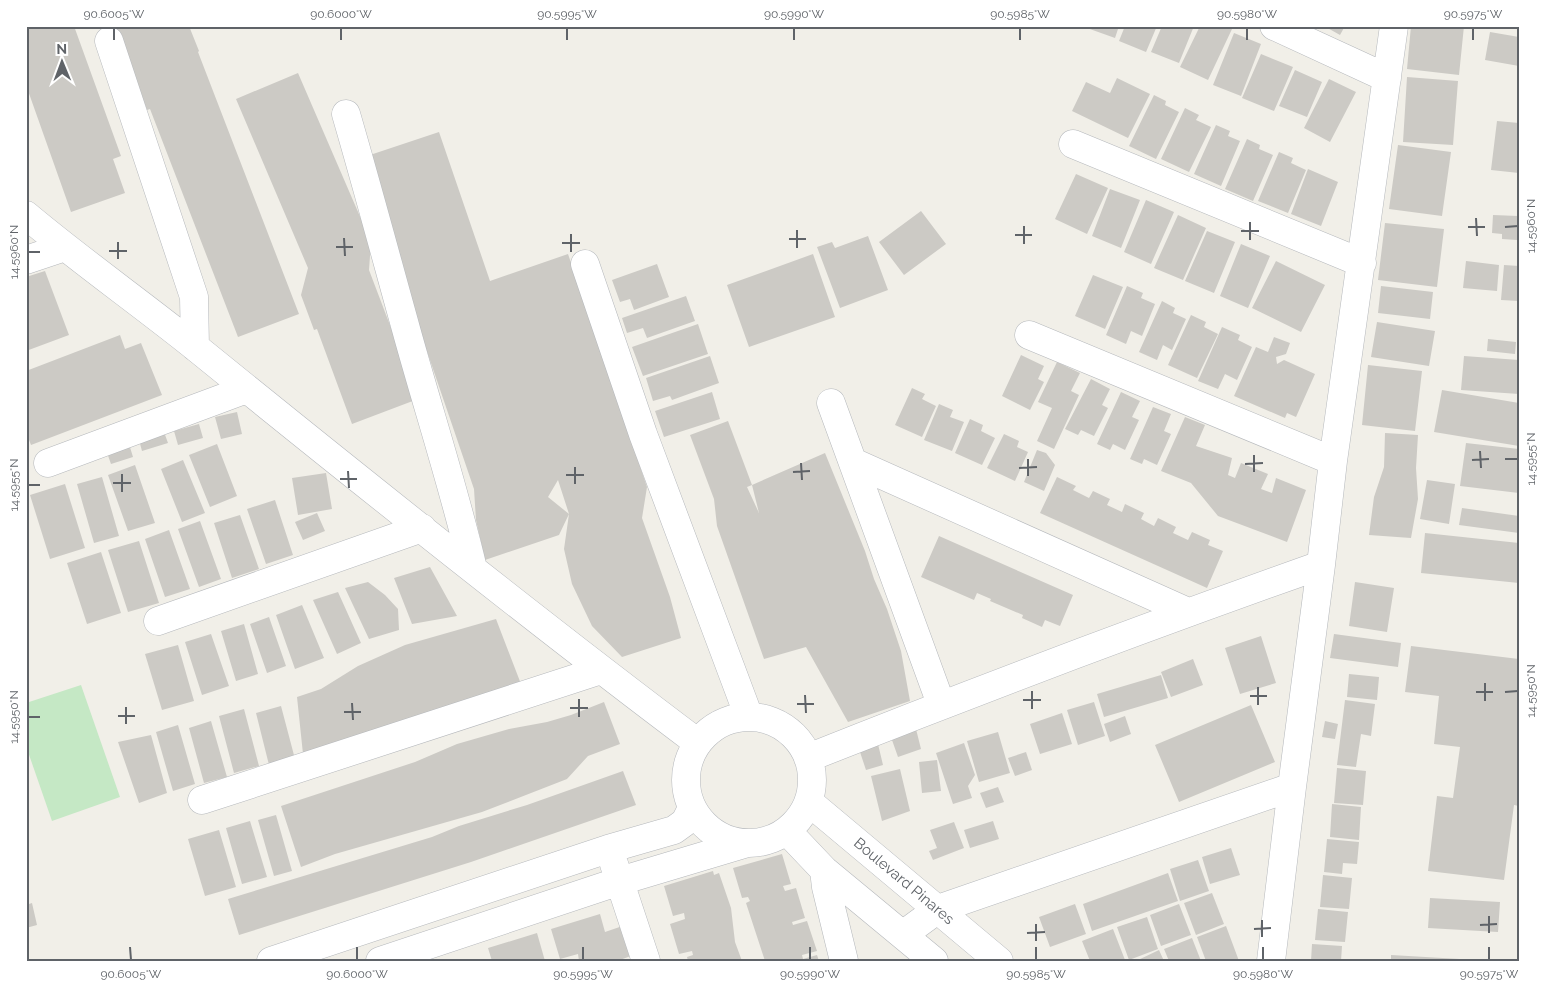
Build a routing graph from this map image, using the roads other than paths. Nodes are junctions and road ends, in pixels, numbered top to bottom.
1 (1274, 26) edge
2 (1394, 26) edge
3 (109, 41) dead end
4 (1386, 78) junction
5 (346, 114) dead end
6 (1073, 144) dead end
7 (26, 215) edge
8 (65, 248) junction
9 (26, 260) edge
10 (1362, 263) junction
11 (585, 264) dead end
12 (1029, 335) dead end
13 (195, 347) junction
14 (247, 389) junction
15 (831, 403) dead end
16 (1333, 461) junction
17 (853, 462) junction
18 (48, 463) dead end
19 (422, 528) junction
20 (1321, 565) junction
21 (473, 569) junction
22 (1188, 612) junction
23 (158, 621) dead end
24 (601, 670) junction
25 (941, 704) junction
26 (749, 717) junction
27 (698, 743) junction
28 (808, 758) junction
29 (1292, 786) junction
30 (202, 800) dead end
31 (808, 802) junction
32 (692, 808) junction
33 (787, 831) junction
34 (747, 843) junction
35 (608, 849) junction
36 (824, 870) junction
37 (620, 880) junction
38 (430, 907) junction
39 (938, 909) junction
40 (904, 934) junction
41 (447, 950) edge
42 (271, 961) edge
43 (380, 961) edge
44 (646, 961) edge
45 (844, 961) edge
46 (934, 961) edge
47 (999, 961) edge
48 (1271, 961) edge

1 - 4 street
2 - 4 street
3 - 13 street
4 - 10 street
5 - 21 street
6 - 10 street
7 - 8 street
8 - 9 street
8 - 13 street
10 - 16 street
11 - 26 street
12 - 16 street
13 - 14 street
14 - 18 street
14 - 19 street
15 - 17 street
16 - 20 street
17 - 22 street
17 - 25 street
19 - 21 street
19 - 23 street
20 - 22 street
20 - 29 street
21 - 24 street
22 - 25 street
24 - 27 street
24 - 30 street
25 - 28 street
26 - 27 street
26 - 28 street
27 - 32 street
28 - 31 street
29 - 39 street
29 - 48 street
31 - 33 street
31 - 39 street, Boulevard Pinares
32 - 34 street
32 - 35 street
33 - 34 street
33 - 36 street
34 - 37 street
35 - 37 street
35 - 38 street
36 - 40 street
36 - 45 street
37 - 41 street
37 - 44 street
38 - 41 street
38 - 42 street
39 - 40 street
39 - 47 street, Boulevard Pinares
40 - 46 street
41 - 43 street

